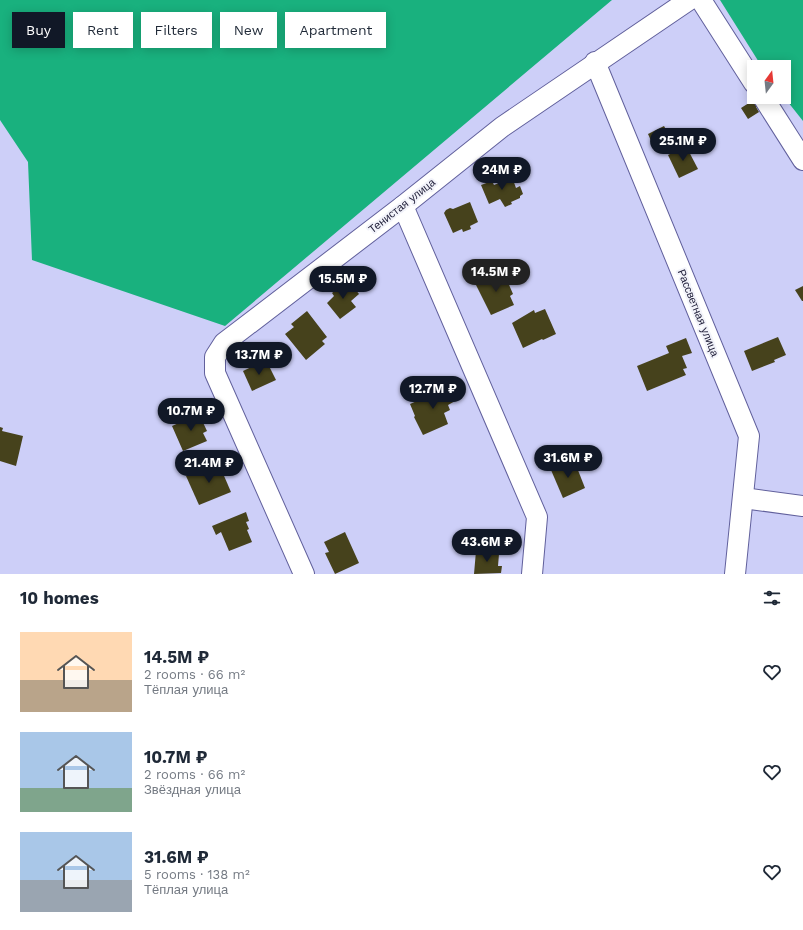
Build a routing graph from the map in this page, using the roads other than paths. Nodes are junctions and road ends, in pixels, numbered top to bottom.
1 (689, 0) edge
2 (701, 0) edge
3 (595, 62) junction
4 (747, 72) edge
5 (767, 104) edge
6 (803, 160) edge
7 (403, 206) junction
8 (743, 498) junction
9 (803, 506) edge
10 (304, 574) edge
11 (532, 574) edge
12 (735, 574) edge

1 - 3 street, Тенистая улица
2 - 4 street
3 - 7 street, Тенистая улица
3 - 8 street, Рассветная улица
5 - 6 street
7 - 10 street, Тенистая улица
7 - 11 street
8 - 9 street
8 - 12 street, Рассветная улица

